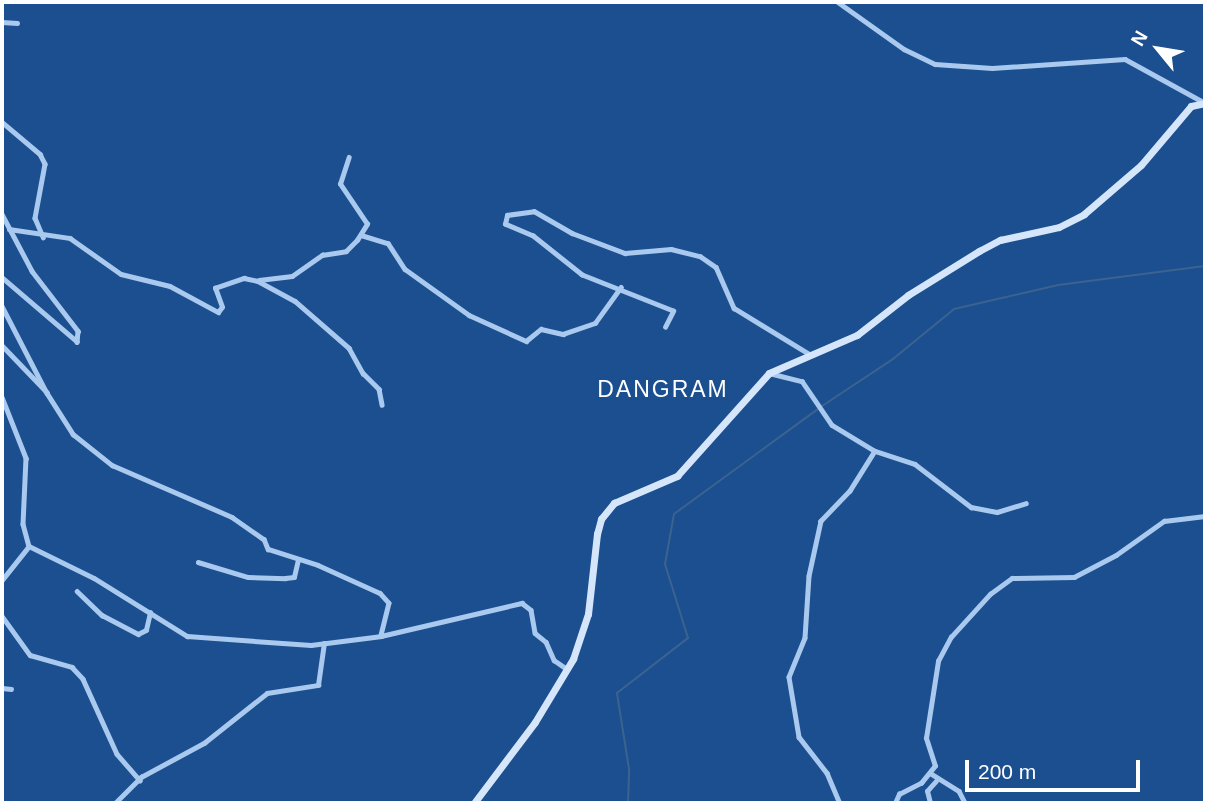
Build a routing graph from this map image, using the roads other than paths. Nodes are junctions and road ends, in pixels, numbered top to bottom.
1 (838, 2) edge
2 (2, 22) edge
3 (17, 23) dead end
4 (1205, 103) edge
5 (2, 122) edge
6 (349, 157) dead end
7 (2, 214) edge
8 (9, 229) junction
9 (361, 235) junction
10 (43, 237) junction
11 (2, 278) edge
12 (258, 281) junction
13 (621, 287) junction
14 (2, 306) edge
15 (665, 327) dead end
16 (2, 346) edge
17 (811, 355) junction
18 (769, 373) junction
19 (47, 393) junction
20 (2, 397) edge
21 (382, 405) dead end
22 (875, 451) junction
23 (1026, 503) dead end
24 (1205, 516) edge
25 (29, 546) junction
26 (298, 559) junction
27 (198, 562) dead end
28 (2, 580) edge
29 (76, 590) dead end
30 (150, 612) junction
31 (2, 615) edge
32 (381, 636) junction
33 (324, 643) junction
34 (568, 669) junction
35 (2, 688) edge
36 (12, 689) dead end
37 (930, 773) junction
38 (140, 780) junction
39 (936, 781) junction
40 (115, 803) edge
41 (474, 803) edge
42 (840, 803) edge
43 (895, 803) edge
44 (930, 803) edge
45 (965, 803) edge

1 - 4 street
2 - 3 street
4 - 17 main road
5 - 10 street
6 - 9 street
7 - 8 street
8 - 10 street
8 - 11 street
9 - 12 street
9 - 13 street
10 - 12 street
12 - 21 street
13 - 15 street
13 - 17 street
14 - 19 street
16 - 19 street
17 - 18 main road
18 - 22 street
18 - 34 main road
19 - 26 street
20 - 25 street
22 - 23 street
22 - 42 street
24 - 37 street
25 - 28 street
25 - 30 street
26 - 27 street
26 - 32 street
29 - 30 street
30 - 33 street
31 - 38 street
32 - 33 street
32 - 34 street
33 - 38 street
34 - 41 main road
35 - 36 street
37 - 39 street
37 - 43 street
38 - 40 street
39 - 44 street
39 - 45 street

